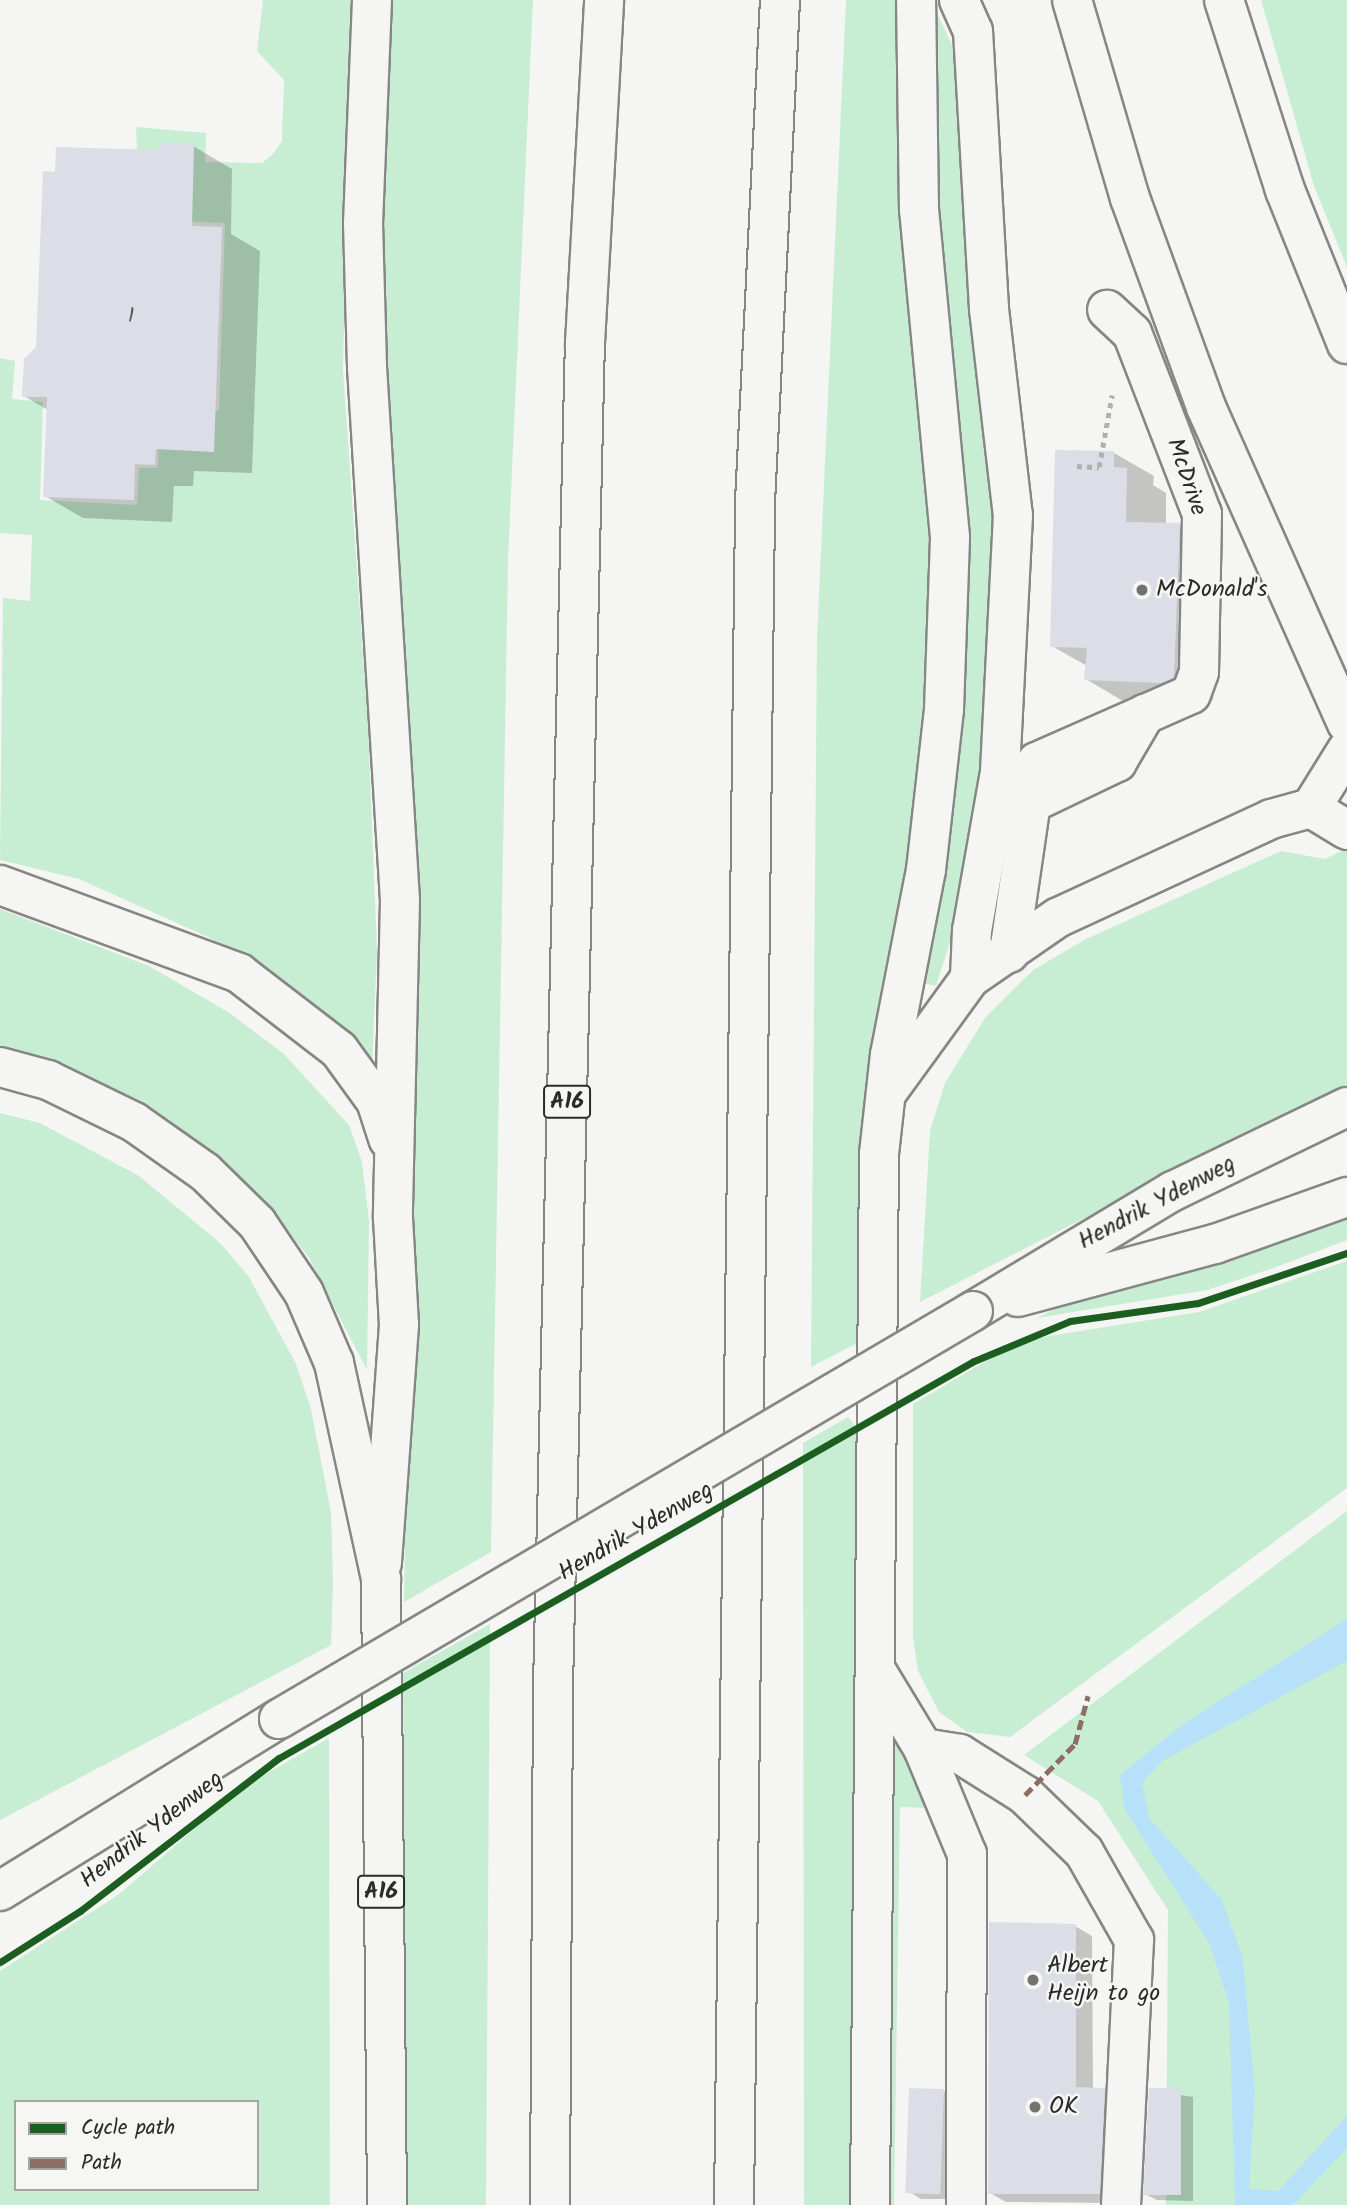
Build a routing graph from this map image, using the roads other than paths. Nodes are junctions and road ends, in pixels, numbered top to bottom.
1 (372, 0) edge
2 (604, 0) edge
3 (780, 0) edge
4 (916, 0) edge
5 (959, 0) edge
6 (1072, 0) edge
7 (1224, 0) edge
8 (1107, 310) dead end
9 (1347, 344) edge
10 (1347, 723) edge
11 (1347, 750) edge
12 (1311, 807) junction
13 (1347, 830) edge
14 (0, 884) edge
15 (1009, 953) junction
16 (970, 978) junction
17 (0, 1067) edge
18 (884, 1095) junction
19 (1347, 1107) edge
20 (394, 1158) junction
21 (1347, 1197) edge
22 (973, 1311) junction
23 (381, 1579) junction
24 (875, 1668) junction
25 (923, 1748) junction
26 (0, 1891) edge
27 (387, 2205) edge
28 (550, 2205) edge
29 (734, 2205) edge
30 (870, 2205) edge
31 (966, 2205) edge
32 (1121, 2205) edge

1 - 20 main road, A16
2 - 28 main road, A16
3 - 29 main road
4 - 18 main road
5 - 16 main road
6 - 10 main road
7 - 9 main road
8 - 15 main road, McDrive
11 - 12 main road
12 - 13 main road
12 - 15 main road
14 - 20 main road, A16
15 - 16 main road
16 - 18 main road
17 - 23 main road, A16
18 - 24 main road
19 - 22 main road, Hendrik Ydenweg
20 - 23 main road, A16
21 - 22 main road, Hendrik Ydenweg
22 - 26 main road, Hendrik Ydenweg, bridge
23 - 27 main road, A16
24 - 25 main road
24 - 30 main road
25 - 31 main road
25 - 32 main road

